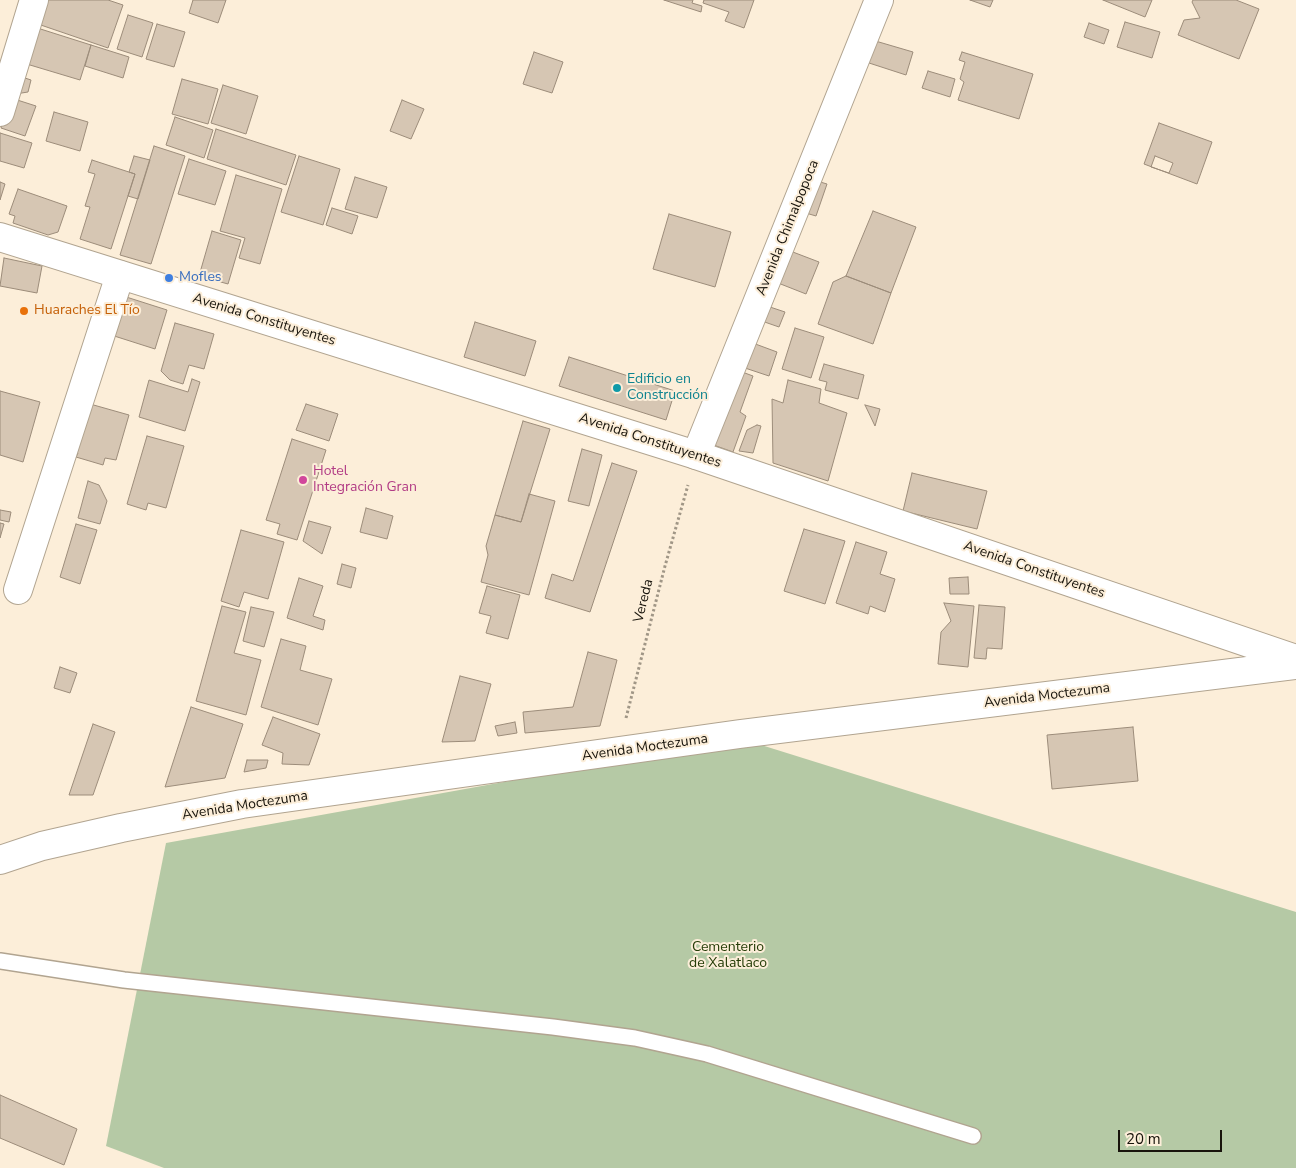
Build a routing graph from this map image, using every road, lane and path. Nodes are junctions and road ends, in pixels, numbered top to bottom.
1 (34, 0) edge
2 (879, 0) edge
3 (0, 112) edge
4 (0, 237) edge
5 (120, 275) junction
6 (696, 455) junction
7 (18, 590) dead end
8 (1296, 659) edge
9 (1296, 665) edge
10 (617, 752) junction
11 (0, 860) edge
12 (0, 961) edge
13 (973, 1136) dead end

1 - 3 main road
2 - 6 main road, Avenida Chimalpopoca
4 - 5 main road, Avenida Constituyentes
5 - 6 main road, Avenida Constituyentes
5 - 7 main road
6 - 8 main road, Avenida Constituyentes
6 - 10 path, Vereda
9 - 10 main road, Avenida Moctezuma
10 - 11 main road, Avenida Moctezuma
12 - 13 lane

